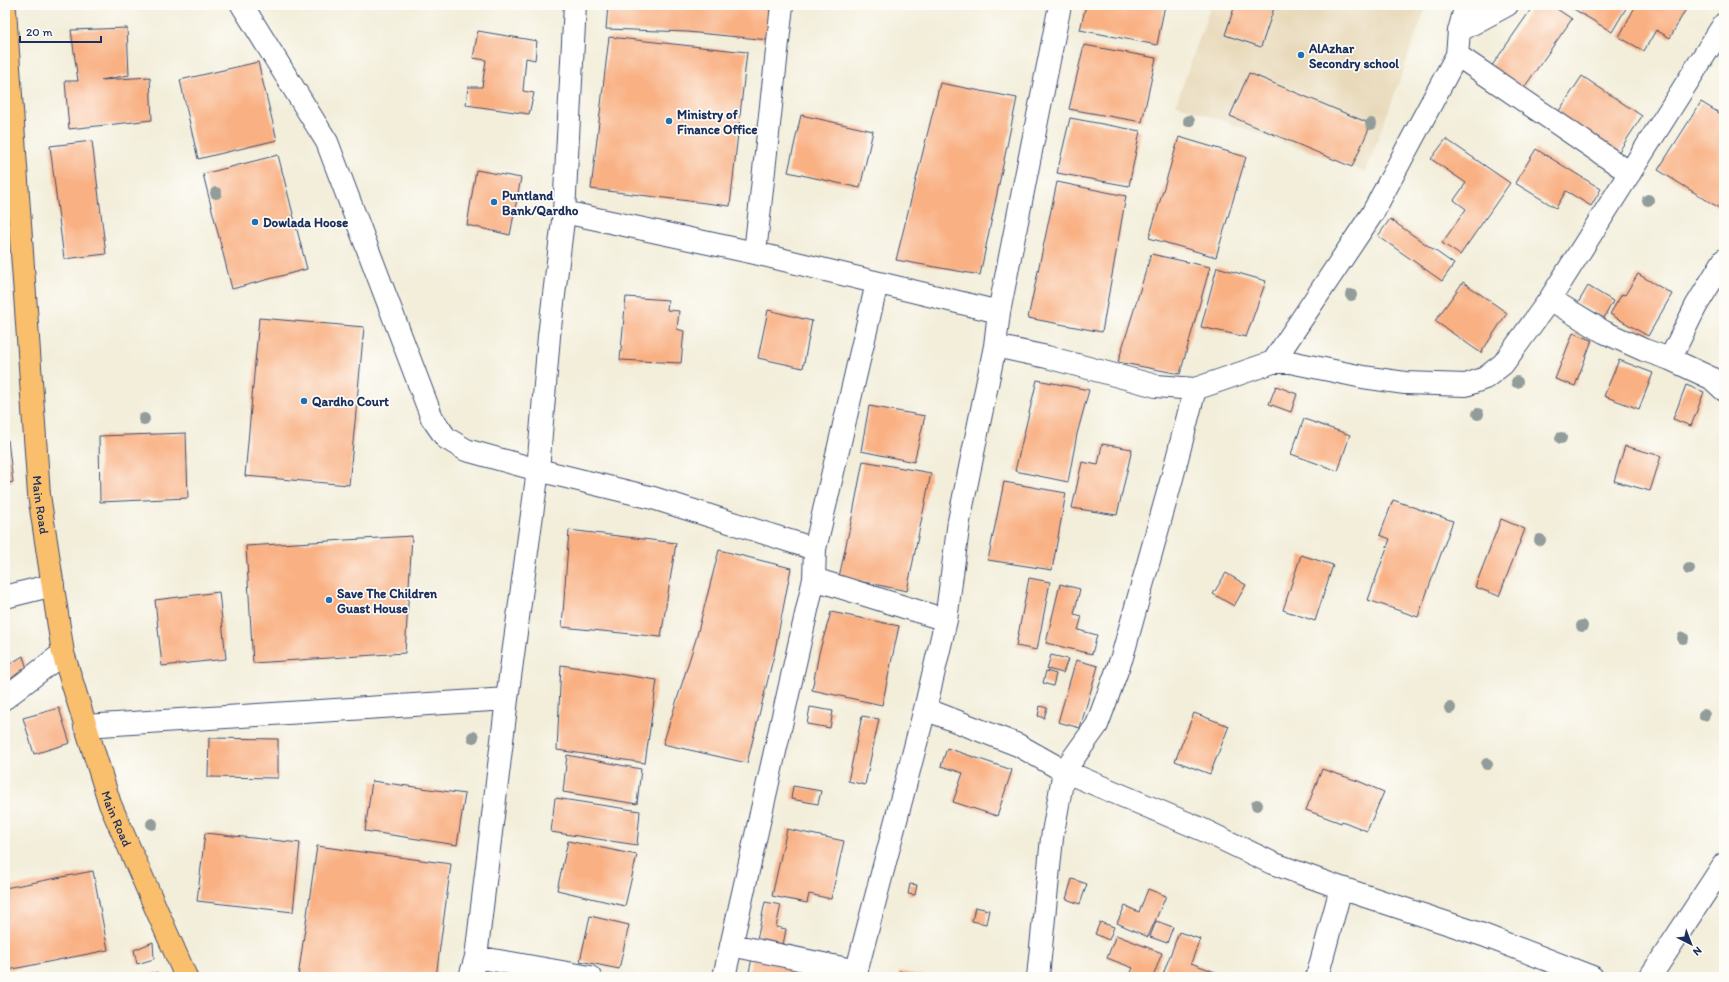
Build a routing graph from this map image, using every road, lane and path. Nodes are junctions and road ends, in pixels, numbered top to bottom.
1 (242, 5) edge
2 (575, 5) edge
3 (782, 5) edge
4 (1060, 5) edge
5 (1466, 5) edge
6 (1507, 5) edge
7 (5, 10) edge
8 (1724, 24) edge
9 (1459, 31) junction
10 (1457, 55) junction
11 (1630, 173) junction
12 (564, 212) junction
13 (755, 253) junction
14 (1724, 260) edge
15 (877, 283) junction
16 (1550, 299) junction
17 (999, 312) junction
18 (995, 346) junction
19 (1670, 359) junction
20 (1273, 362) junction
21 (1195, 389) junction
22 (1724, 390) edge
23 (538, 470) junction
24 (815, 549) junction
25 (814, 579) junction
26 (53, 585) junction
27 (5, 597) edge
28 (946, 620) junction
29 (63, 653) junction
30 (5, 698) edge
31 (506, 700) junction
32 (925, 709) junction
33 (85, 726) junction
34 (1064, 771) junction
35 (1724, 864) edge
36 (1341, 888) junction
37 (731, 945) junction
38 (473, 967) edge
39 (856, 974) edge
40 (186, 977) edge
41 (590, 977) edge
42 (724, 977) edge
43 (1038, 977) edge
44 (1317, 977) edge
45 (1592, 977) edge
46 (1650, 977) edge

1 - 23 street
2 - 12 street
3 - 13 street
4 - 17 street
5 - 9 street
6 - 9 street
7 - 26 main road, Main Road
8 - 11 street
9 - 10 street
10 - 11 street
10 - 20 street
11 - 16 street
12 - 13 street
12 - 23 street
13 - 15 street
14 - 19 street
15 - 17 street
15 - 24 street
16 - 19 street
16 - 20 street
17 - 18 street
18 - 21 street
18 - 28 street
19 - 22 street
20 - 21 street
21 - 34 street
23 - 24 street
23 - 31 street
24 - 25 street
25 - 28 street
25 - 37 street
26 - 27 street
26 - 29 main road, Main Road
28 - 32 street
29 - 30 street
29 - 33 main road, Main Road
31 - 33 street
31 - 38 street
32 - 34 street
32 - 39 street
33 - 40 main road, Main Road
34 - 36 street
34 - 43 street
35 - 46 street
36 - 44 street
36 - 45 street
37 - 39 street
37 - 42 street
38 - 41 street

